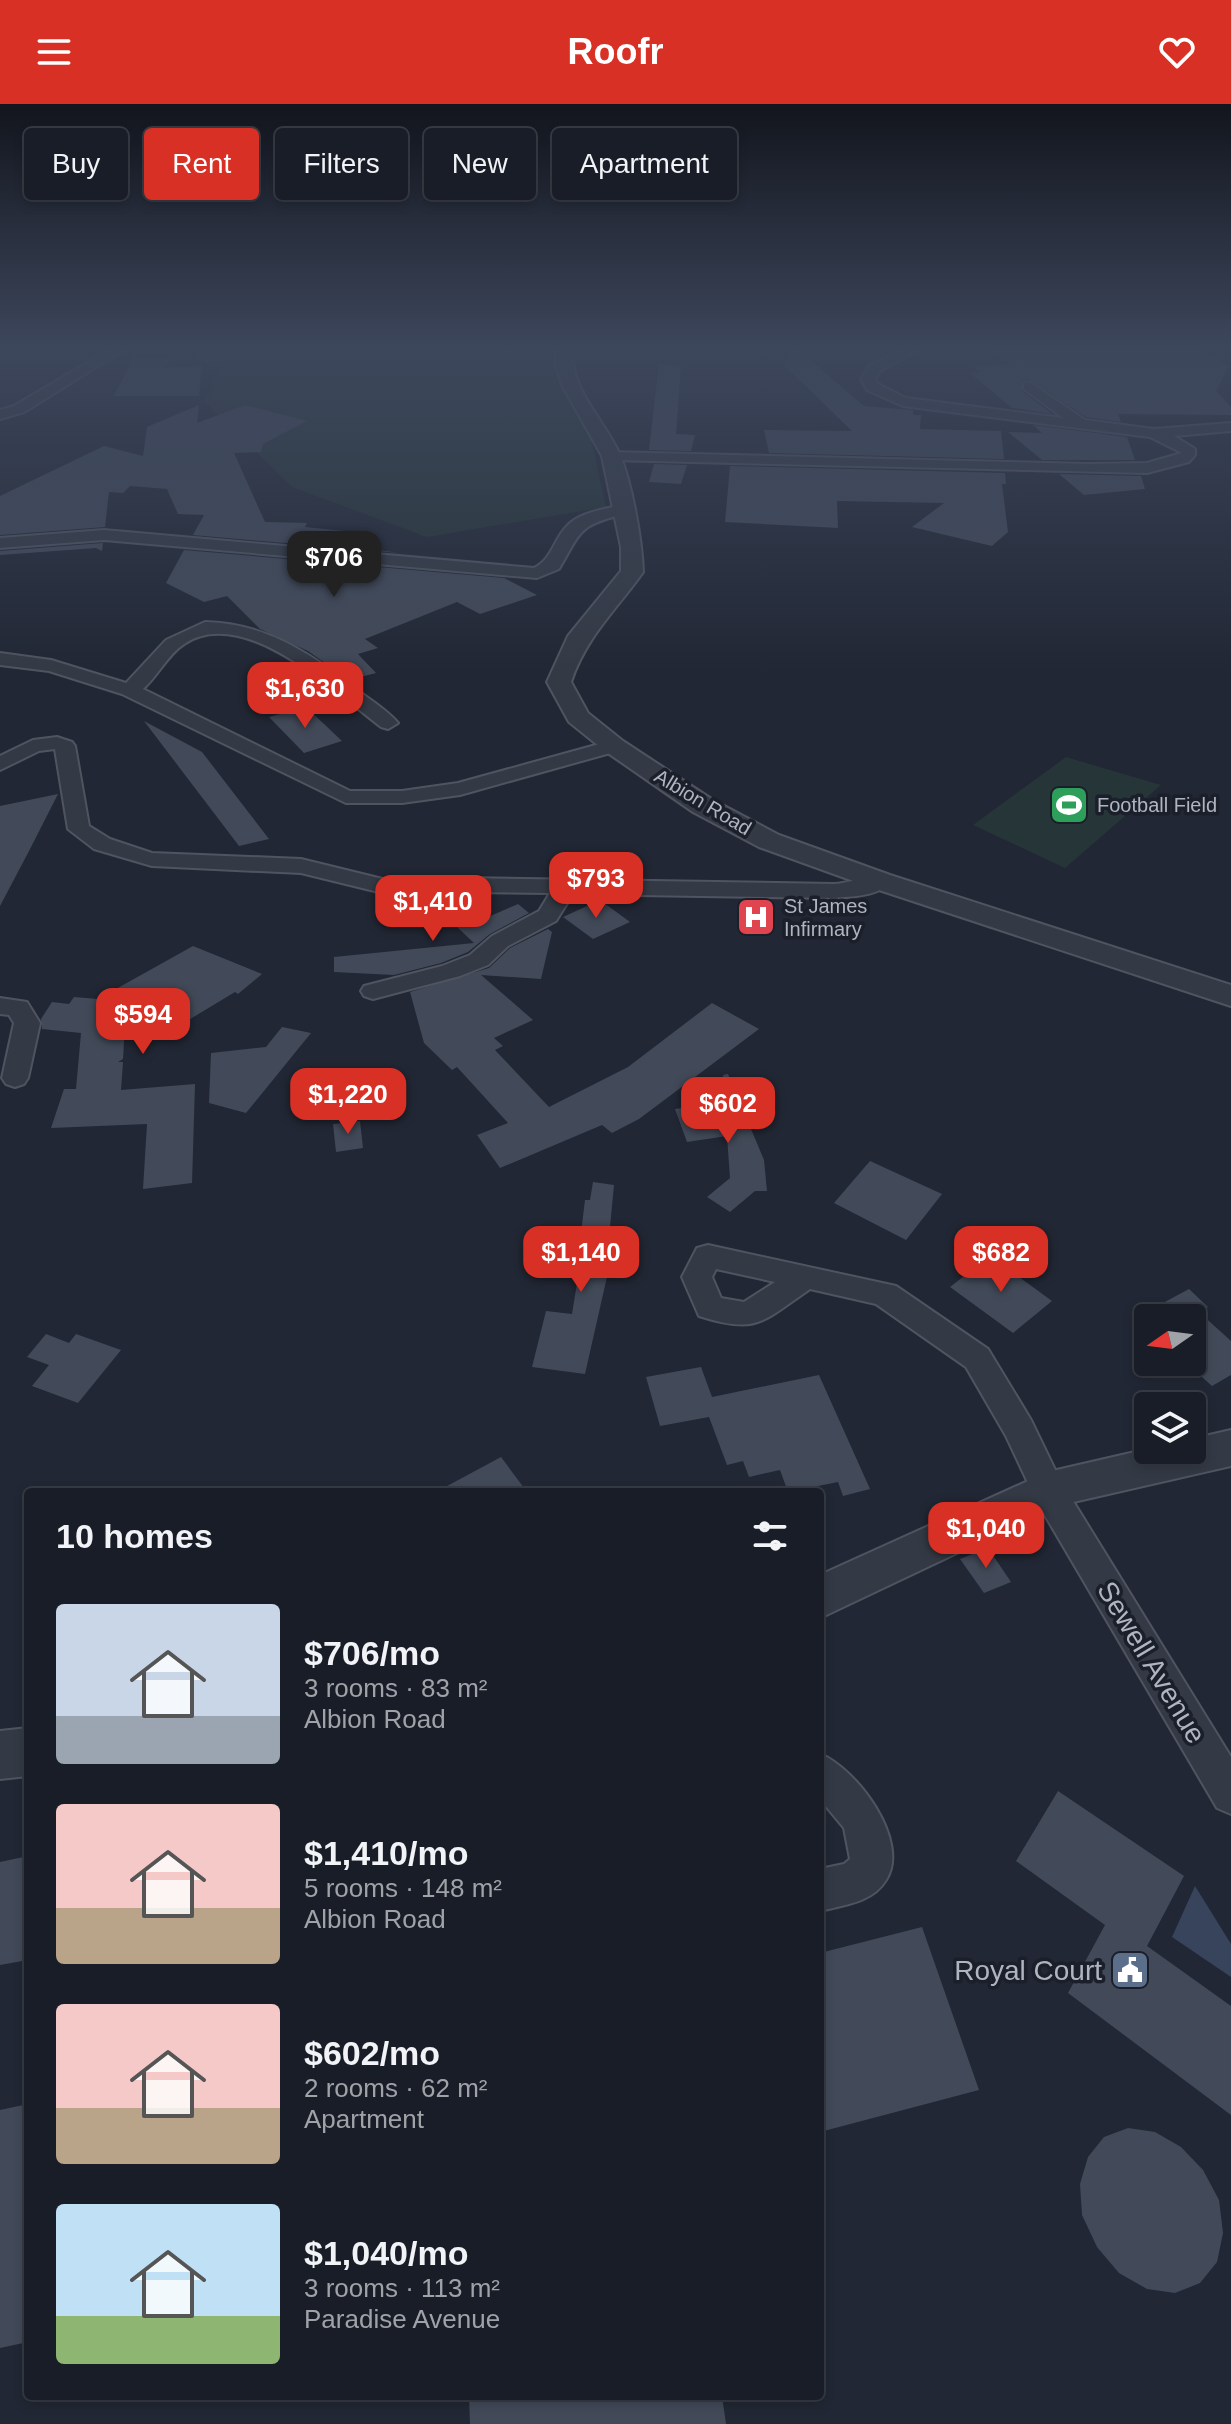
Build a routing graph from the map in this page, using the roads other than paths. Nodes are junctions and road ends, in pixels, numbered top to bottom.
1 (611, 456) edge
2 (621, 456) edge
3 (1186, 456) edge
4 (621, 510) junction
5 (0, 543) edge
6 (0, 659) edge
7 (129, 690) junction
8 (388, 723) dead end
9 (614, 746) junction
10 (0, 764) edge
11 (880, 881) junction
12 (566, 886) junction
13 (373, 991) dead end
14 (1231, 996) edge
15 (0, 1006) edge
16 (15, 1078) dead end
17 (807, 1276) dead end
18 (1231, 1448) edge
19 (1048, 1490) junction
20 (824, 1595) edge
21 (24, 1752) edge
22 (0, 1755) edge
23 (824, 1777) edge
24 (1231, 1794) edge
25 (824, 1889) edge

1 - 4 street, Albion Road
2 - 3 street
4 - 5 street
4 - 9 street, Albion Road
6 - 7 street
7 - 8 street
7 - 9 street
9 - 11 street, Albion Road
10 - 12 street
11 - 12 street
11 - 14 street, Albion Road
12 - 13 street
15 - 16 street
17 - 19 street, Sewell Avenue
18 - 19 street
19 - 20 street
19 - 24 street, Sewell Avenue
21 - 22 street
23 - 25 street

